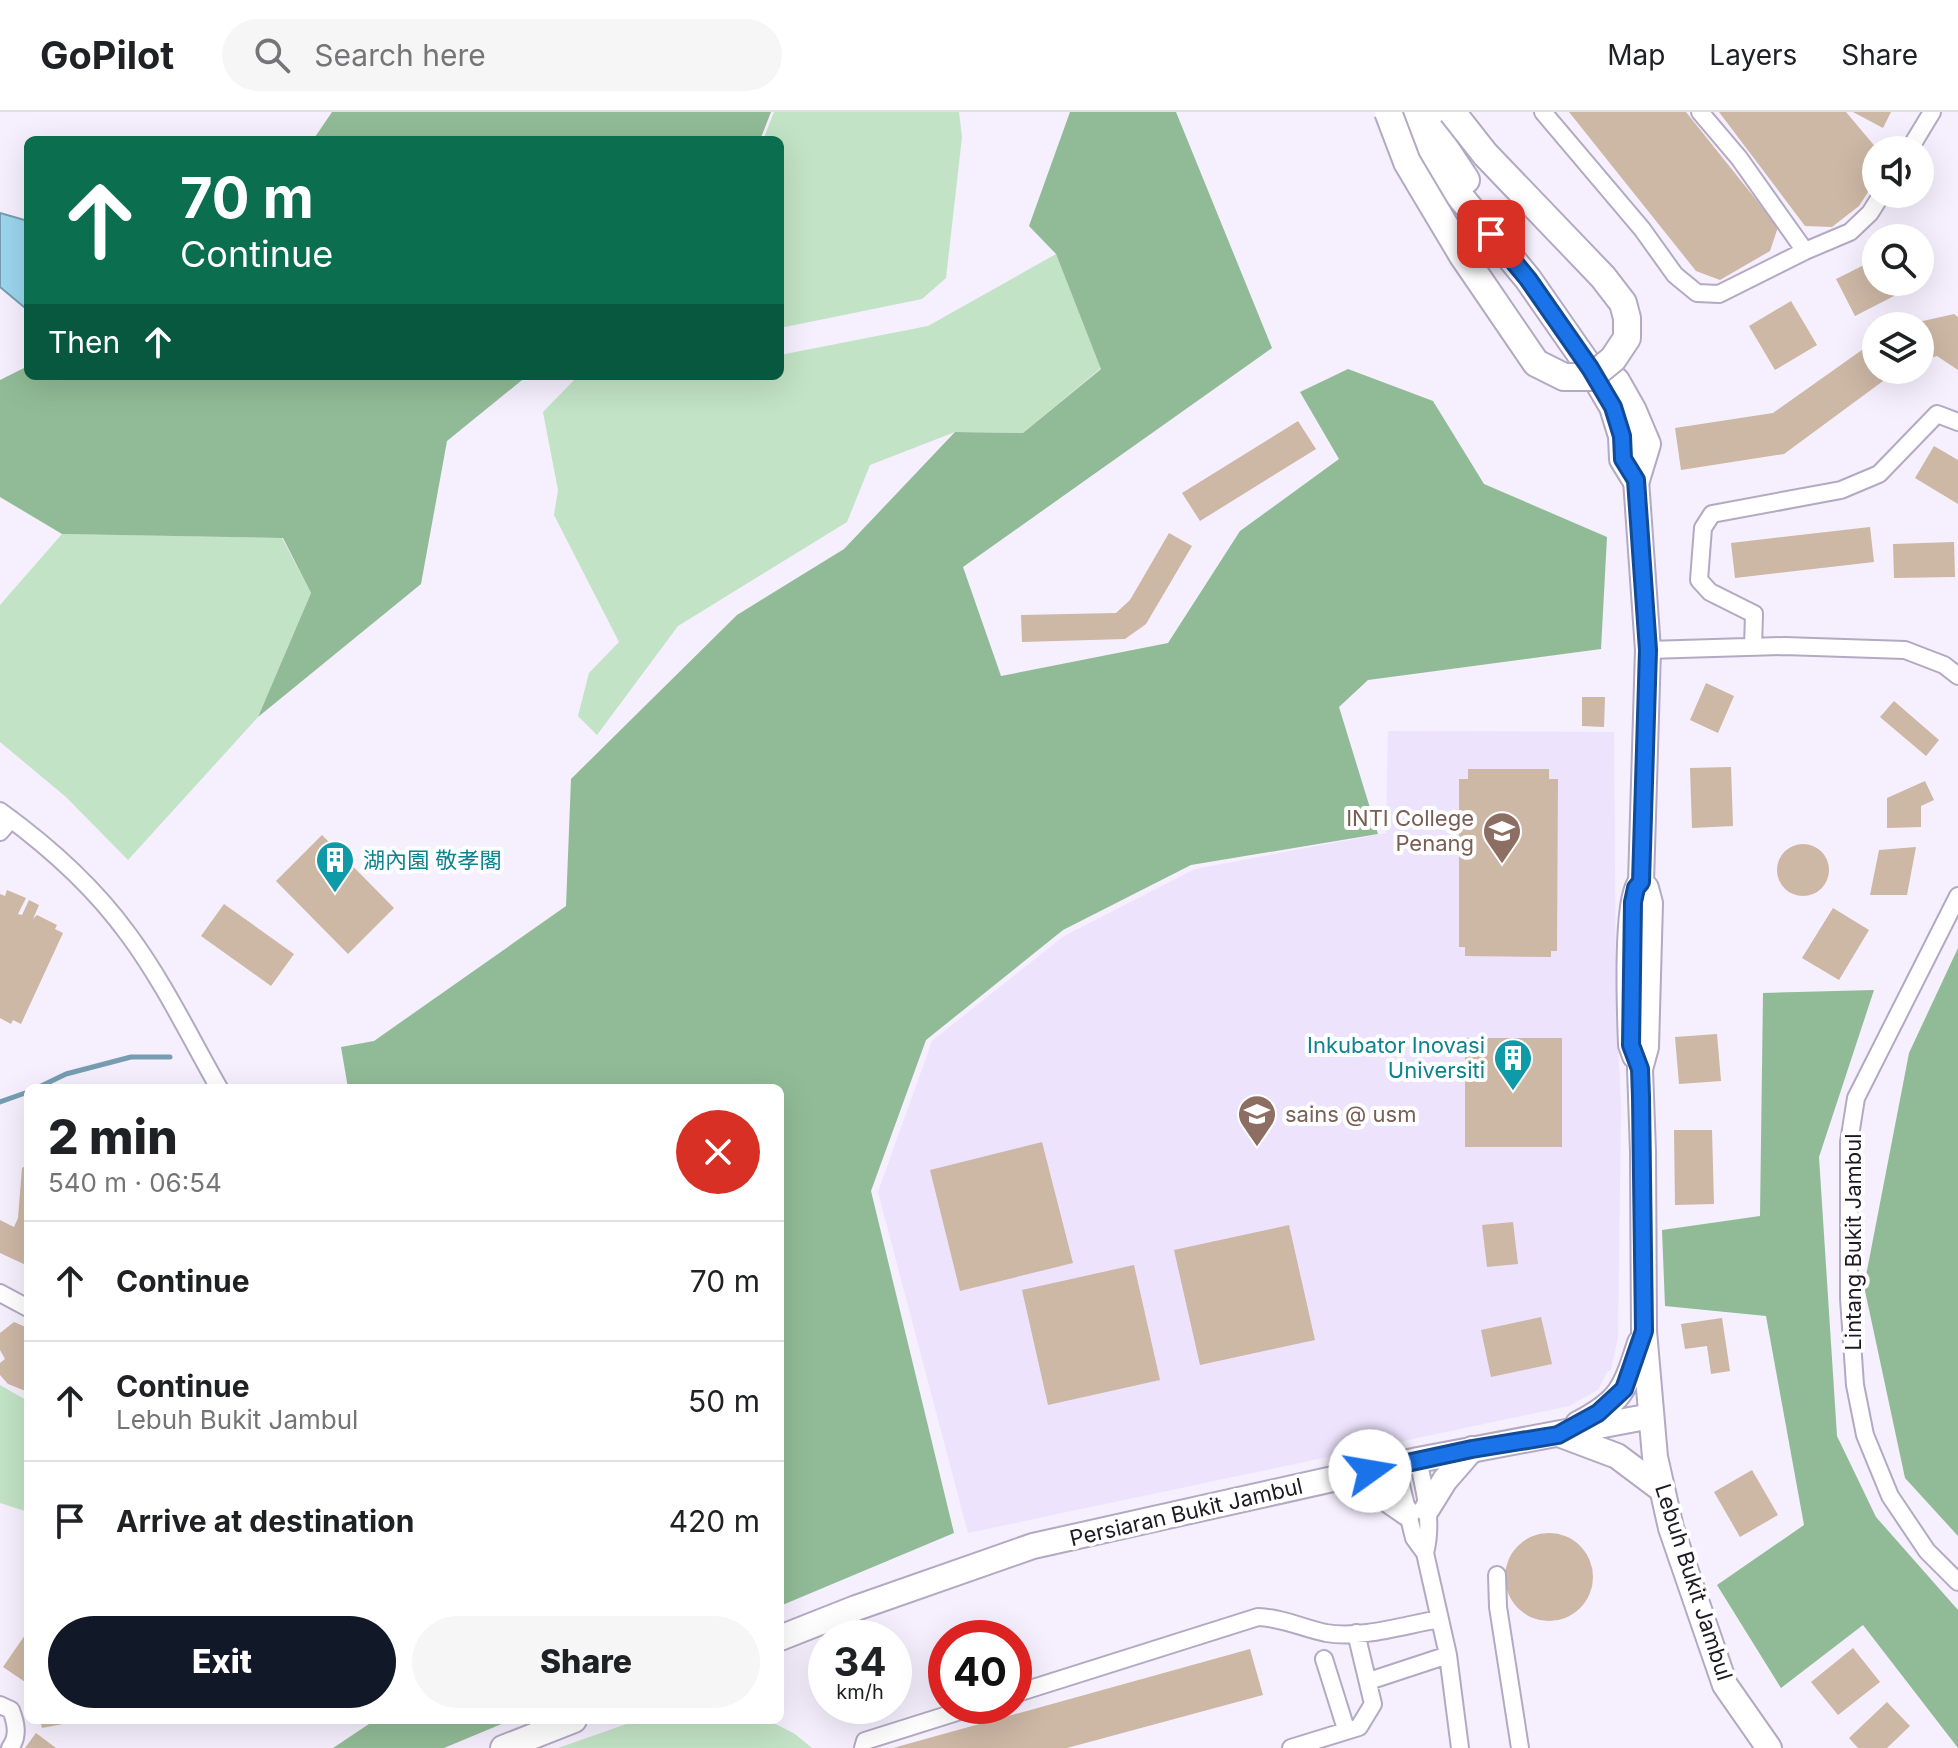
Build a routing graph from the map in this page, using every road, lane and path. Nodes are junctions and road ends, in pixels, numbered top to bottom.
1 (1388, 112) edge
2 (1401, 112) edge
3 (1427, 112) edge
4 (1452, 112) edge
5 (1543, 112) edge
6 (1700, 112) edge
7 (1932, 112) edge
8 (1917, 136) edge
9 (1873, 208) edge
10 (1805, 251) junction
11 (1958, 422) edge
12 (1636, 480) junction
13 (1753, 647) junction
14 (1648, 650) junction
15 (1958, 676) edge
16 (4, 820) edge
17 (1958, 896) edge
18 (217, 1084) edge
19 (0, 1293) edge
20 (24, 1306) edge
21 (1644, 1331) junction
22 (1651, 1416) junction
23 (1558, 1435) junction
24 (1472, 1449) junction
25 (1407, 1462) junction
26 (1344, 1477) junction
27 (1661, 1489) junction
28 (1417, 1511) junction
29 (1497, 1575) dead end
30 (1958, 1582) edge
31 (1440, 1619) junction
32 (1356, 1633) junction
33 (784, 1636) edge
34 (1448, 1655) junction
35 (1324, 1659) dead end
36 (1369, 1681) junction
37 (1032, 1688) edge
38 (0, 1705) edge
39 (928, 1721) edge
40 (564, 1724) edge
41 (1346, 1729) junction
42 (10, 1748) edge
43 (503, 1748) edge
44 (863, 1748) edge
45 (1291, 1748) edge
46 (1460, 1748) edge
47 (1520, 1748) edge
48 (1769, 1748) edge

1 - 4 main road, bridge
2 - 12 main road, Lebuh Bukit Jambul
3 - 12 main road, Lebuh Bukit Jambul
5 - 10 street
6 - 10 street
7 - 8 street
9 - 10 street
11 - 13 street
12 - 14 main road, Lebuh Bukit Jambul
13 - 14 street
13 - 15 street
14 - 21 main road, Lebuh Bukit Jambul
16 - 18 street
17 - 30 street, Lintang Bukit Jambul
19 - 20 street
21 - 22 main road, Lebuh Bukit Jambul
21 - 23 main road
22 - 23 main road, Persiaran Bukit Jambul
22 - 27 main road, Lebuh Bukit Jambul
23 - 24 main road, Persiaran Bukit Jambul
23 - 27 main road
24 - 25 main road, Persiaran Bukit Jambul
24 - 28 main road
25 - 26 main road, Persiaran Bukit Jambul
25 - 28 street
26 - 28 main road
26 - 33 main road, Persiaran Bukit Jambul
27 - 48 main road, Lebuh Bukit Jambul
28 - 31 street
29 - 47 street
31 - 32 street
31 - 34 street
32 - 36 street
32 - 37 street
34 - 36 street
34 - 46 street
35 - 41 street
36 - 41 street
38 - 42 street
39 - 44 street
40 - 43 main road
41 - 45 street

